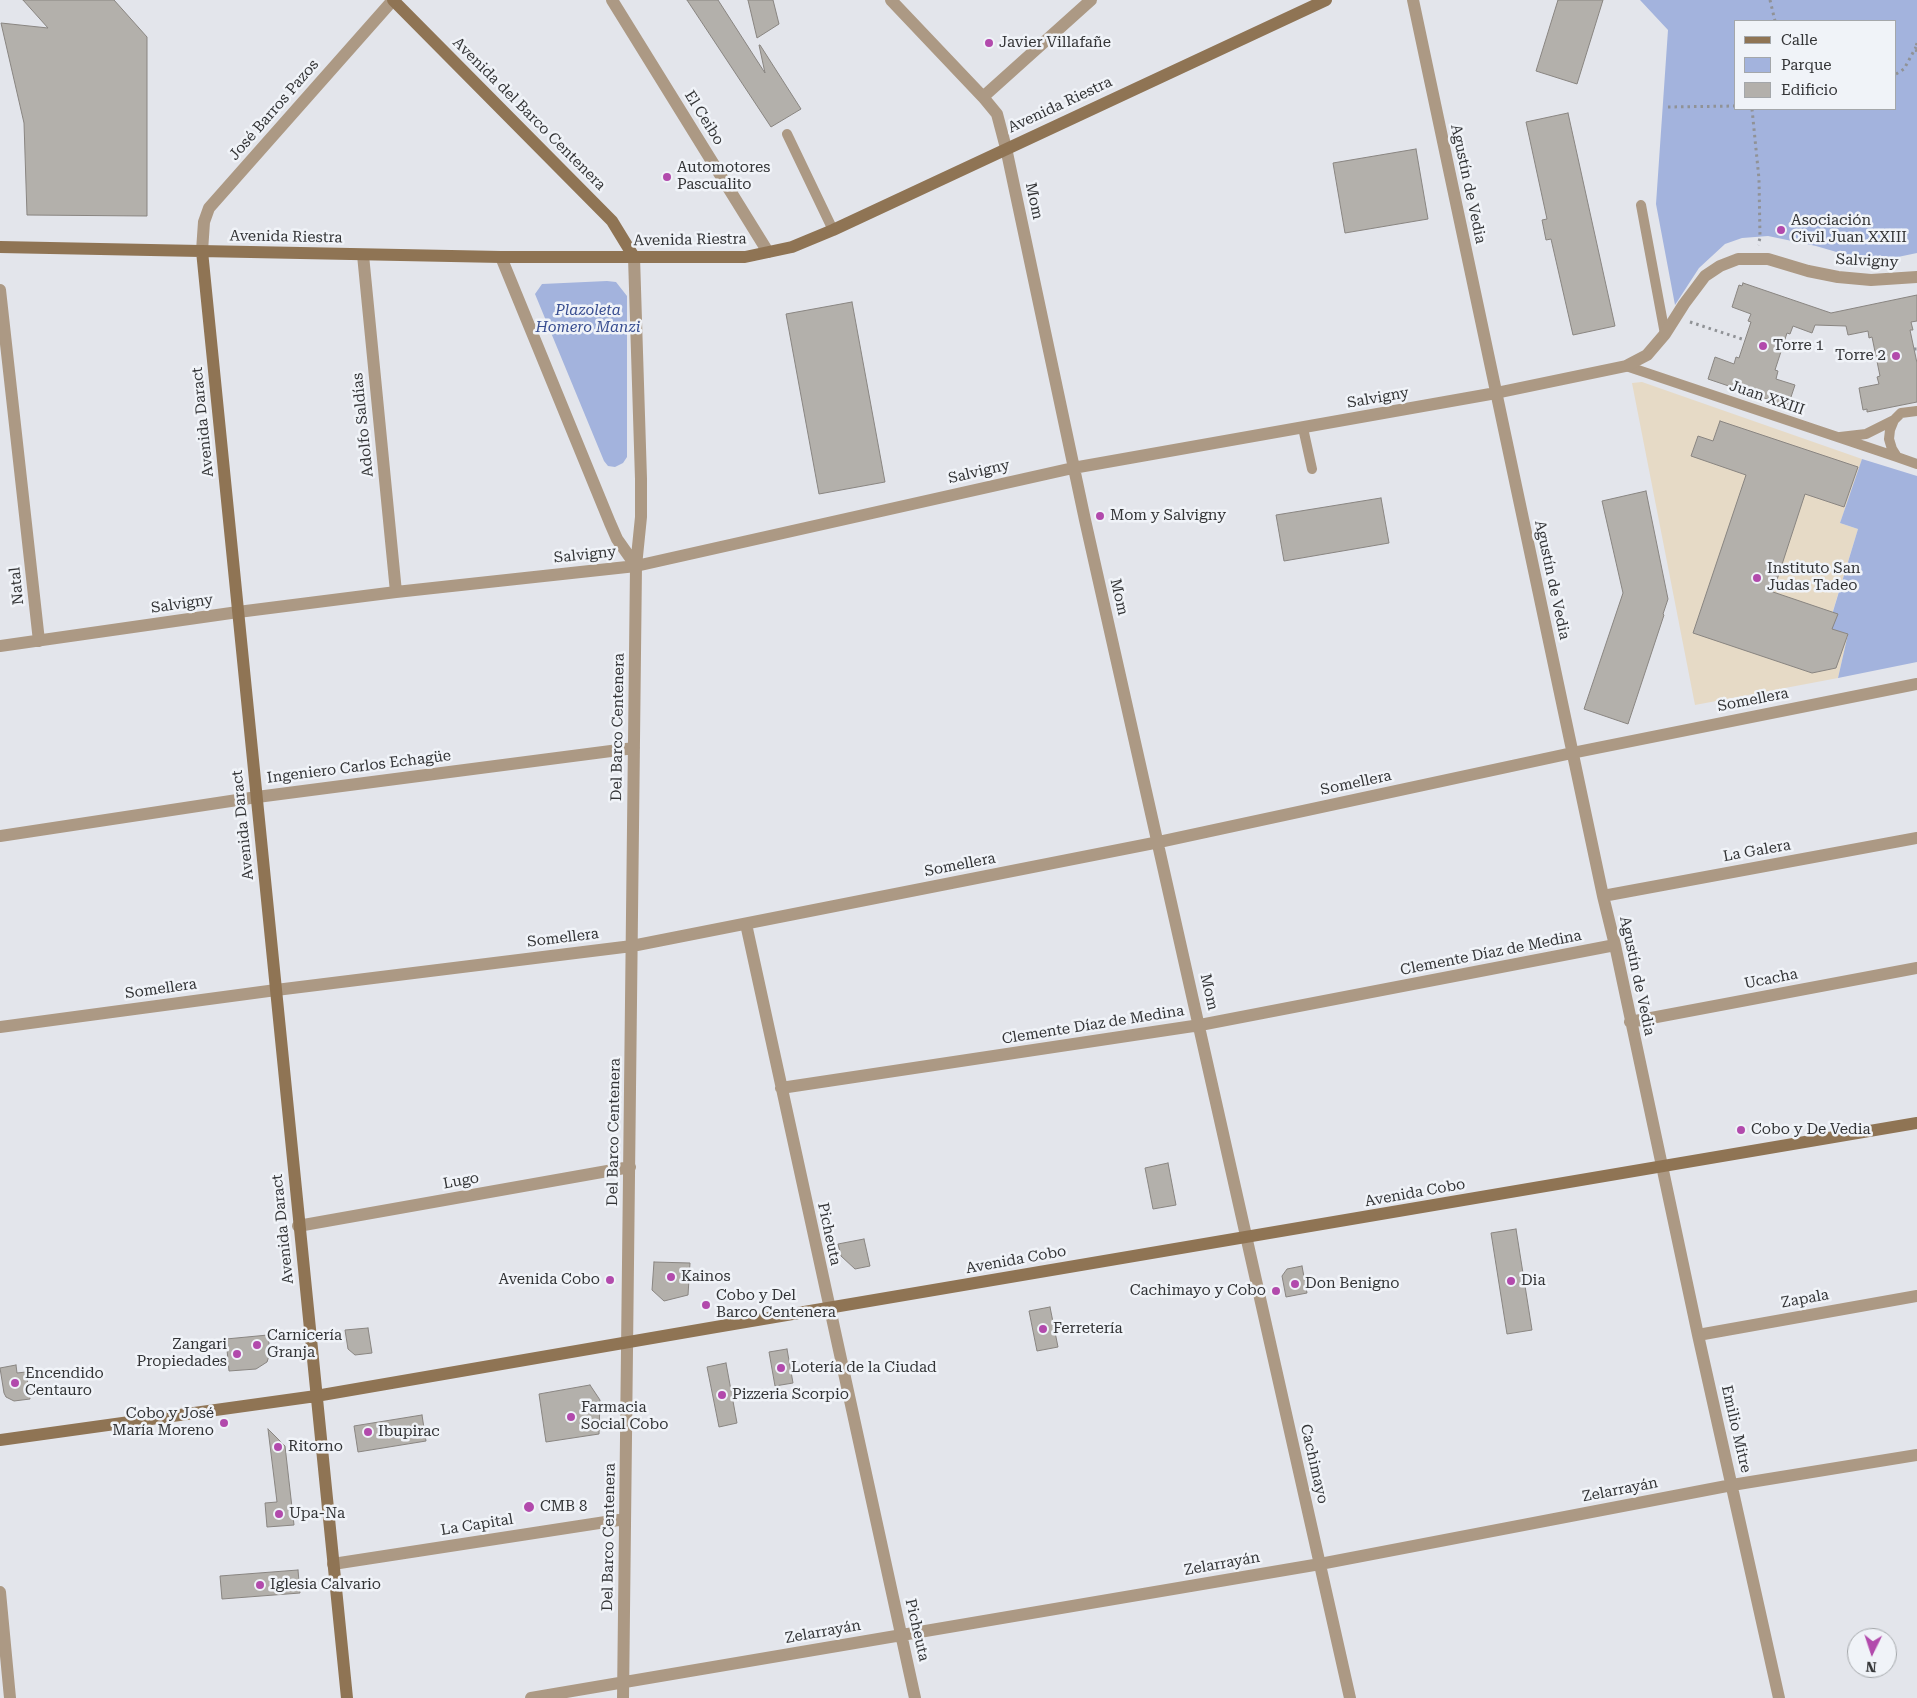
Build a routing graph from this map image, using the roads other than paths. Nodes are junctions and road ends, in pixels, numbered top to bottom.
1 (393, 0) edge
2 (612, 0) edge
3 (891, 0) edge
4 (1092, 0) edge
5 (1326, 0) edge
6 (1413, 0) edge
7 (983, 97) junction
8 (787, 134) dead end
9 (1006, 148) junction
10 (1641, 205) dead end
11 (833, 230) junction
12 (0, 247) edge
13 (202, 251) junction
14 (768, 252) junction
15 (363, 255) junction
16 (501, 257) junction
17 (634, 257) junction
18 (1917, 277) edge
19 (0, 290) edge
20 (1665, 334) junction
21 (1626, 366) junction
22 (1496, 393) junction
23 (1917, 411) edge
24 (1894, 420) junction
25 (1303, 428) junction
26 (1836, 437) junction
27 (1897, 458) junction
28 (1917, 464) edge
29 (1073, 468) junction
30 (1312, 469) dead end
31 (636, 566) junction
32 (396, 592) junction
33 (238, 612) junction
34 (39, 640) junction
35 (0, 646) edge
36 (1917, 684) edge
37 (634, 748) junction
38 (1572, 753) junction
39 (257, 797) junction
40 (0, 836) edge
41 (1917, 838) edge
42 (1158, 842) junction
43 (1603, 896) junction
44 (746, 924) junction
45 (1615, 945) junction
46 (632, 946) junction
47 (1917, 968) edge
48 (276, 990) junction
49 (1630, 1022) junction
50 (1200, 1026) junction
51 (0, 1027) edge
52 (780, 1088) junction
53 (1917, 1123) edge
54 (630, 1167) junction
55 (1662, 1167) junction
56 (298, 1226) junction
57 (1247, 1238) junction
58 (1917, 1296) edge
59 (829, 1308) junction
60 (1698, 1334) junction
61 (628, 1343) junction
62 (316, 1396) junction
63 (0, 1440) edge
64 (1917, 1456) edge
65 (1732, 1485) junction
66 (625, 1519) junction
67 (333, 1564) junction
68 (1320, 1564) junction
69 (0, 1592) edge
70 (902, 1635) junction
71 (623, 1683) junction
72 (10, 1698) edge
73 (347, 1698) edge
74 (531, 1698) edge
75 (623, 1698) edge
76 (916, 1698) edge
77 (1350, 1698) edge
78 (1779, 1698) edge

1 - 13 street, José Barros Pazos
1 - 17 main road, Avenida del Barco Centenera
2 - 14 street, El Ceibo
3 - 7 street, Mom
4 - 7 street
5 - 9 main road, Avenida Riestra
6 - 22 street, Agustín de Vedia
7 - 9 street, Mom
8 - 11 lane
9 - 11 main road, Avenida Riestra
9 - 29 street, Mom
10 - 20 lane
11 - 14 main road, Avenida Riestra
12 - 13 main road, Avenida Riestra
13 - 15 main road, Avenida Riestra
13 - 33 main road, Avenida Daract
14 - 17 main road, Avenida Riestra
15 - 16 main road, Avenida Riestra
15 - 32 street, Adolfo Saldías
16 - 17 main road, Avenida Riestra
16 - 31 street
17 - 31 street, Del Barco Centenera
18 - 20 street, Salvigny
19 - 34 street, Natal
20 - 21 street, Salvigny
21 - 22 street, Salvigny
21 - 26 lane, Juan XXIII
22 - 25 street, Salvigny
22 - 38 street, Agustín de Vedia
23 - 24 lane
24 - 26 lane
24 - 27 lane
25 - 29 street, Salvigny
25 - 30 lane
26 - 27 lane, Juan XXIII
27 - 28 lane, Juan XXIII
29 - 31 street, Salvigny
29 - 42 street, Mom
31 - 32 street, Salvigny
31 - 37 street, Del Barco Centenera
32 - 33 street, Salvigny
33 - 34 street, Salvigny
33 - 39 main road, Avenida Daract
34 - 35 street, Salvigny
36 - 38 street, Somellera
37 - 39 street, Ingeniero Carlos Echagüe
37 - 46 street, Del Barco Centenera
38 - 42 street, Somellera
38 - 43 street, Agustín de Vedia
39 - 40 street, Ingeniero Carlos Echagüe
39 - 48 main road, Avenida Daract
41 - 43 street, La Galera
42 - 44 street, Somellera
42 - 50 street, Mom
43 - 45 street, Agustín de Vedia
44 - 46 street, Somellera
44 - 52 street, Picheuta
45 - 49 street, Agustín de Vedia
45 - 50 street, Clemente Díaz de Medina
46 - 48 street, Somellera
46 - 54 street, Del Barco Centenera
47 - 49 street, Ucacha
48 - 51 street, Somellera
48 - 56 main road, Avenida Daract
49 - 55 street, Agustín de Vedia
50 - 52 street, Clemente Díaz de Medina
50 - 57 street, Mom
52 - 59 street, Picheuta
53 - 55 main road, Avenida Cobo
54 - 56 street, Lugo
54 - 61 street, Del Barco Centenera
55 - 57 main road, Avenida Cobo
55 - 60 street, Emilio Mitre
56 - 62 main road, Avenida Daract
57 - 59 main road, Avenida Cobo
57 - 68 street, Cachimayo
58 - 60 street, Zapala
59 - 61 main road, Avenida Cobo
59 - 70 street, Picheuta
60 - 65 street, Emilio Mitre
61 - 62 main road, Avenida Cobo
61 - 66 street, Del Barco Centenera
62 - 63 main road, Avenida Cobo
62 - 67 main road, Avenida Daract
64 - 65 street, Zelarrayán
65 - 68 street, Zelarrayán
65 - 78 street, Emilio Mitre
66 - 67 street, La Capital
66 - 71 street, Del Barco Centenera
67 - 73 main road, Avenida Daract
68 - 70 street, Zelarrayán
68 - 77 street, Cachimayo
69 - 72 street
70 - 71 street, Zelarrayán
70 - 76 street, Picheuta
71 - 74 street, Zelarrayán
71 - 75 street, Del Barco Centenera

